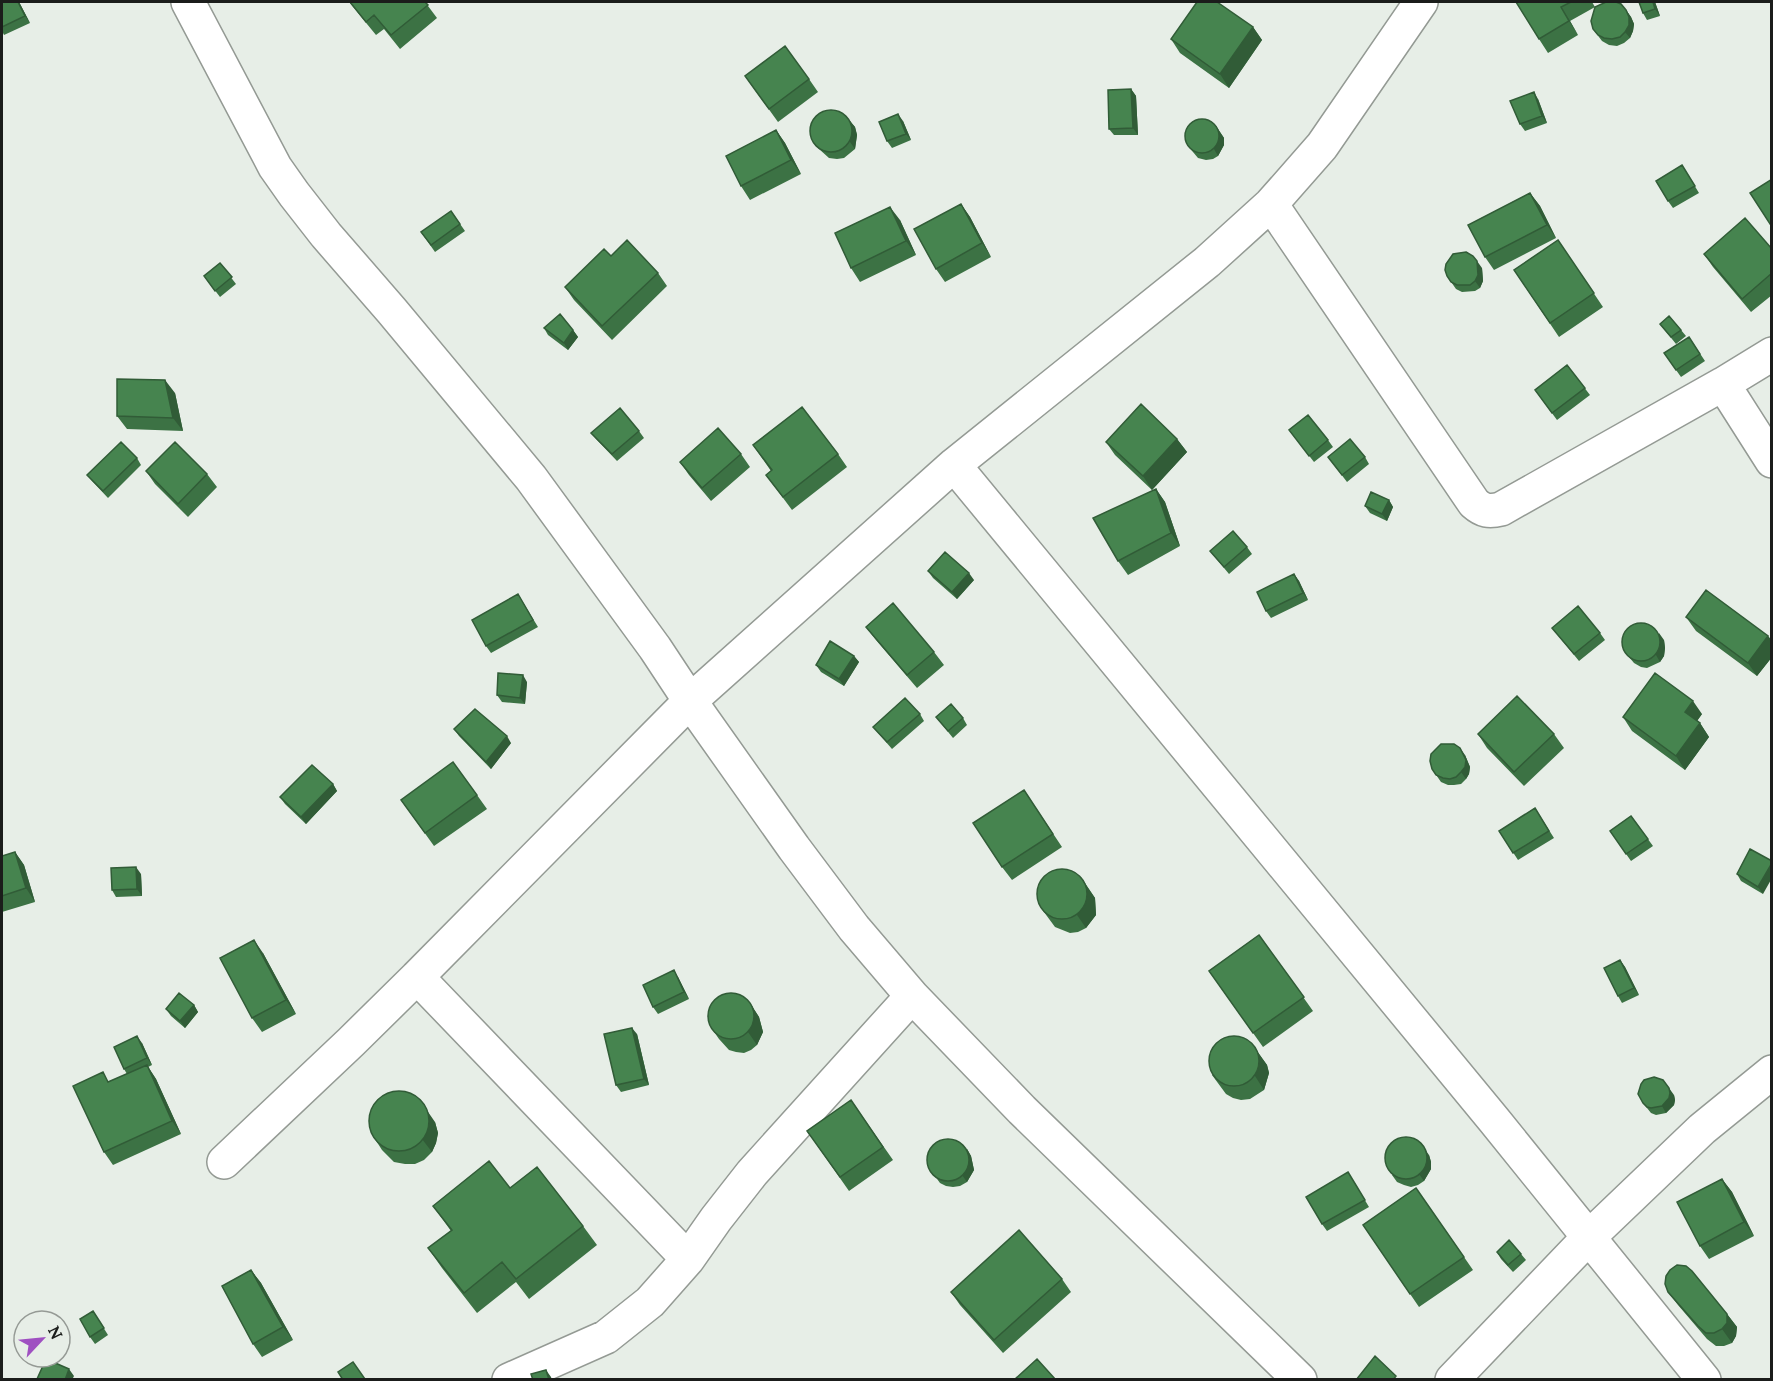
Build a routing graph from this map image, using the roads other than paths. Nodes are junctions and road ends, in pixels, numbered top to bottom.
1 (1421, 2) edge
2 (193, 3) edge
3 (1271, 204) junction
4 (1772, 354) edge
5 (1723, 384) junction
6 (1772, 461) edge
7 (954, 465) junction
8 (690, 701) junction
9 (417, 977) junction
10 (912, 996) junction
11 (1772, 1072) edge
12 (224, 1161) dead end
13 (1589, 1237) junction
14 (687, 1259) junction
15 (509, 1380) edge
16 (1300, 1380) edge
17 (1452, 1380) edge
18 (1704, 1380) edge

1 - 3 street
2 - 8 street
3 - 5 street
3 - 7 street
4 - 5 street
5 - 6 street
7 - 8 street
7 - 13 street
8 - 9 street
8 - 10 street
9 - 12 street
9 - 14 street
10 - 14 street
10 - 16 street
11 - 13 street
13 - 17 street
13 - 18 street
14 - 15 street

